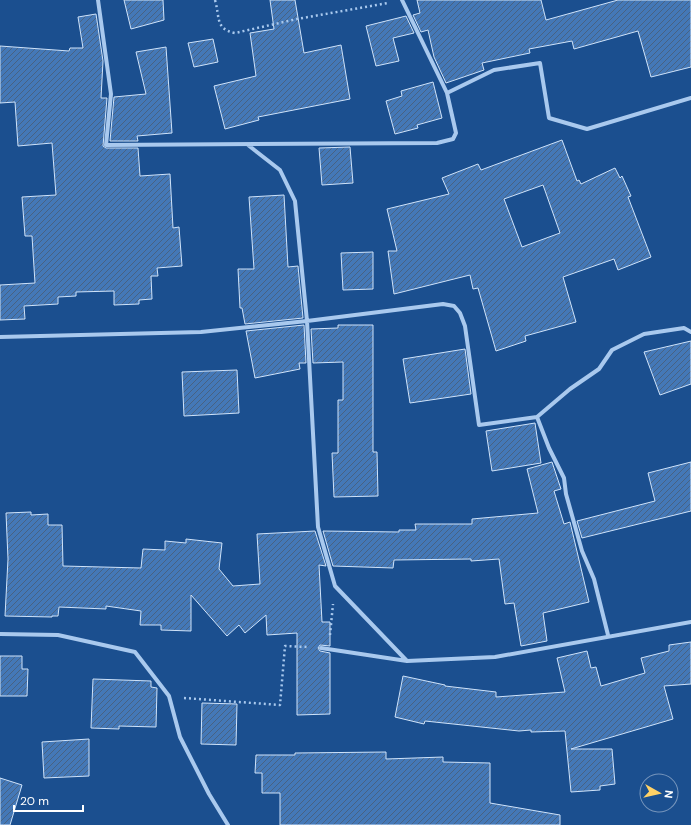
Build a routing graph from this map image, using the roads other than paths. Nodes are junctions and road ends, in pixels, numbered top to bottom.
1 (98, 0) edge
2 (402, 0) edge
3 (447, 93) junction
4 (691, 98) edge
5 (248, 145) junction
6 (307, 321) junction
7 (691, 332) edge
8 (0, 337) edge
9 (537, 417) junction
10 (691, 622) edge
11 (0, 634) edge
12 (608, 636) junction
13 (321, 648) road end
14 (408, 661) junction
15 (228, 825) edge

1 - 5 street
2 - 3 street
3 - 4 street
3 - 5 street
5 - 6 street
6 - 8 street
6 - 9 street
6 - 14 street
7 - 9 street
9 - 12 street
10 - 12 street
11 - 15 street
12 - 14 street
13 - 14 street

